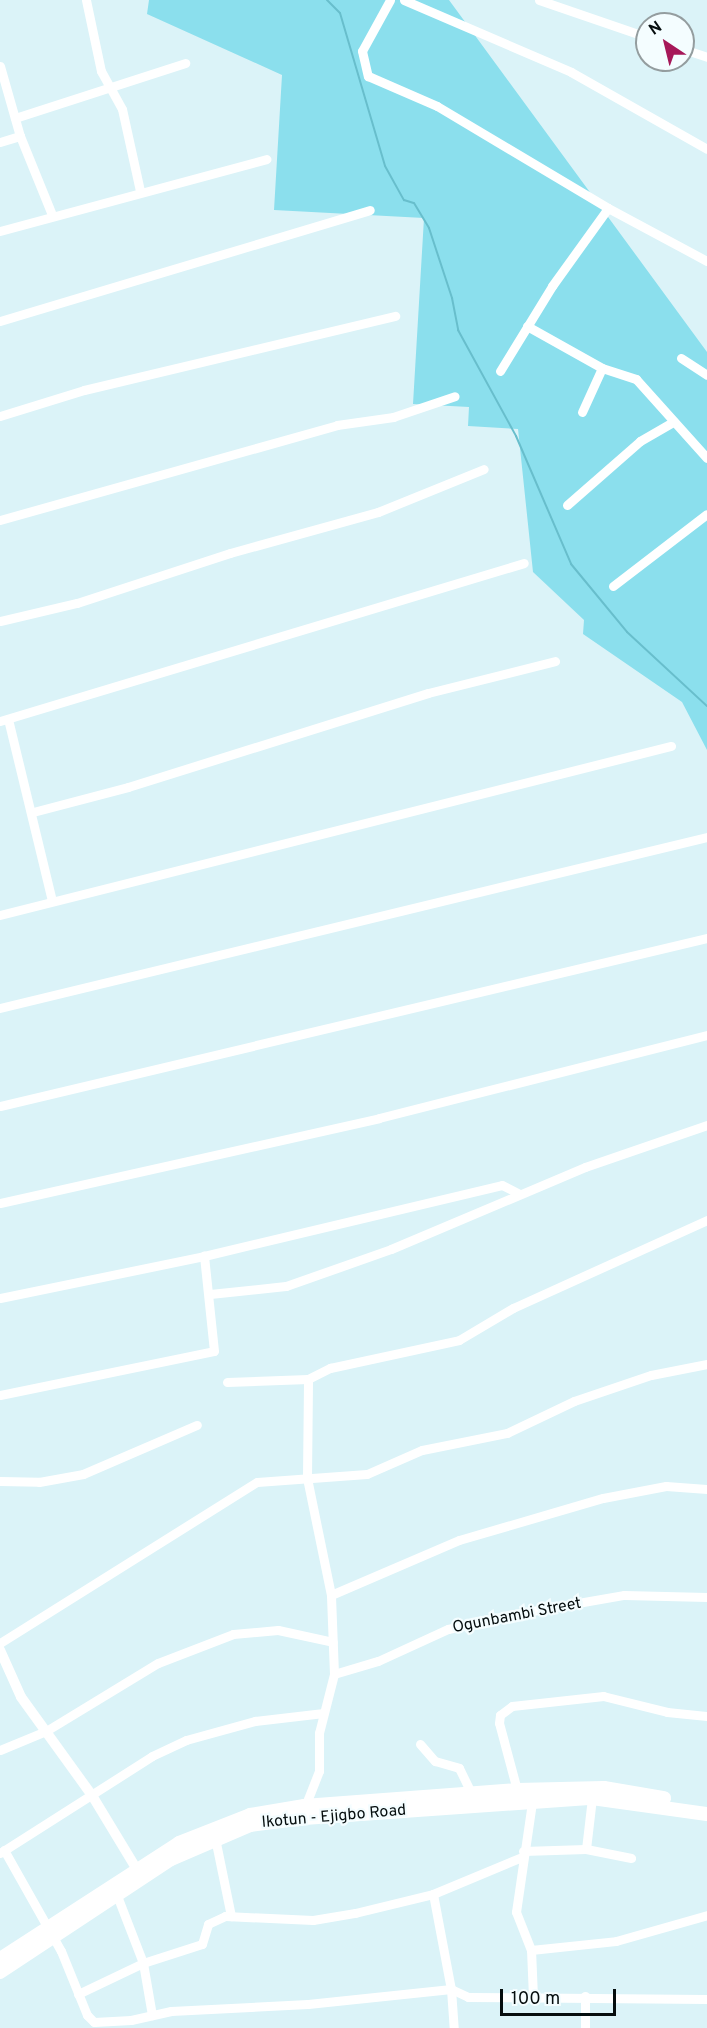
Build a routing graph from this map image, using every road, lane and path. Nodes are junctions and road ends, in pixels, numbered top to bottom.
1 (86, 0) edge
2 (390, 0) edge
3 (404, 0) edge
4 (539, 0) edge
5 (635, 33) edge
6 (185, 63) dead end
7 (0, 66) edge
8 (108, 88) junction
9 (15, 118) junction
10 (20, 136) junction
11 (0, 142) edge
12 (707, 149) edge
13 (266, 159) dead end
14 (140, 191) junction
15 (608, 208) junction
16 (370, 210) dead end
17 (52, 215) junction
18 (0, 231) edge
19 (707, 261) edge
20 (395, 316) dead end
21 (0, 321) edge
22 (527, 326) junction
23 (681, 358) dead end
24 (603, 368) junction
25 (500, 371) dead end
26 (707, 375) edge
27 (454, 396) dead end
28 (582, 412) dead end
29 (0, 416) edge
30 (674, 421) junction
31 (707, 458) edge
32 (484, 469) dead end
33 (567, 505) dead end
34 (707, 514) edge
35 (0, 520) edge
36 (524, 563) dead end
37 (613, 586) dead end
38 (0, 621) edge
39 (555, 661) dead end
40 (4, 720) edge
41 (671, 746) dead end
42 (33, 812) junction
43 (707, 837) edge
44 (52, 901) junction
45 (0, 915) edge
46 (707, 938) edge
47 (0, 1008) edge
48 (707, 1035) edge
49 (0, 1106) edge
50 (707, 1125) edge
51 (518, 1193) junction
52 (0, 1203) edge
53 (707, 1220) edge
54 (204, 1256) junction
55 (210, 1294) junction
56 (0, 1298) edge
57 (707, 1364) edge
58 (308, 1379) junction
59 (227, 1383) dead end
60 (0, 1395) edge
61 (196, 1425) dead end
62 (307, 1478) junction
63 (0, 1481) edge
64 (707, 1489) edge
65 (331, 1595) junction
66 (707, 1597) edge
67 (333, 1642) junction
68 (0, 1650) edge
69 (334, 1674) junction
70 (324, 1713) junction
71 (707, 1716) edge
72 (46, 1731) junction
73 (420, 1744) dead end
74 (0, 1750) edge
75 (517, 1790) junction
76 (472, 1795) junction
77 (93, 1797) junction
78 (592, 1798) junction
79 (532, 1802) junction
80 (707, 1806) edge
81 (304, 1812) junction
82 (707, 1814) edge
83 (215, 1838) junction
84 (586, 1849) junction
85 (2, 1851) edge
86 (523, 1854) junction
87 (631, 1858) dead end
88 (136, 1868) junction
89 (116, 1893) junction
90 (433, 1894) junction
91 (707, 1915) edge
92 (231, 1916) junction
93 (49, 1932) junction
94 (531, 1950) junction
95 (0, 1959) edge
96 (143, 1963) junction
97 (0, 1972) edge
98 (451, 1989) junction
99 (78, 1994) junction
100 (585, 1996) junction
101 (533, 1997) junction
102 (707, 1999) edge
103 (152, 2015) junction
104 (131, 2020) junction
105 (140, 2028) edge
106 (454, 2028) edge
107 (585, 2028) edge

1 - 8 street
2 - 15 street
3 - 12 street
4 - 5 street
6 - 8 street
7 - 9 street
8 - 9 street
8 - 14 street
9 - 10 street
10 - 11 street
10 - 17 street
13 - 14 street
14 - 17 street
15 - 19 street
15 - 22 street
16 - 21 street
17 - 18 street
20 - 29 street
22 - 24 street
22 - 25 street
23 - 26 street
24 - 28 street
24 - 30 street
27 - 35 street
30 - 31 street
30 - 33 street
32 - 38 street
34 - 37 street
36 - 40 street
39 - 42 street
40 - 42 street
41 - 44 street
42 - 44 street
43 - 47 street
44 - 45 street
46 - 49 street
48 - 52 street
50 - 51 street
51 - 54 street
51 - 55 street
53 - 58 street
54 - 55 street
54 - 56 street
55 - 60 street
57 - 62 street
58 - 59 street
58 - 62 street
61 - 63 street
62 - 65 street
62 - 68 street
64 - 65 street
65 - 67 street
66 - 69 street, Ogunbambi Street
67 - 69 street
67 - 72 street
68 - 72 street
69 - 70 street
70 - 77 street
70 - 81 street
71 - 75 street
72 - 74 street
72 - 77 street
73 - 76 street
75 - 76 main road, Ikotun - Ejigbo Road
75 - 80 main road, Ikotun - Ejigbo Road
76 - 81 main road, Ikotun - Ejigbo Road
77 - 85 street
77 - 88 street
78 - 79 main road, Ikotun - Ejigbo Road
78 - 82 main road, Ikotun - Ejigbo Road
78 - 84 street
79 - 81 main road, Ikotun - Ejigbo Road
79 - 86 street
81 - 83 main road, Ikotun - Ejigbo Road
81 - 88 main road, Ikotun - Ejigbo Road
83 - 89 main road, Ikotun - Ejigbo Road
83 - 92 street
84 - 86 street
84 - 87 street
85 - 93 street
86 - 90 street
86 - 94 street
88 - 93 main road, Ikotun - Ejigbo Road
89 - 93 main road, Ikotun - Ejigbo Road
89 - 96 street
90 - 92 street
90 - 98 street
91 - 94 street
92 - 96 street
93 - 95 main road, Ikotun - Ejigbo Road
93 - 97 main road, Ikotun - Ejigbo Road
93 - 99 street
94 - 101 street
96 - 99 street
96 - 103 street
98 - 101 street
98 - 103 street
98 - 106 street
99 - 104 street
100 - 101 street
100 - 102 street
100 - 107 street
103 - 104 street
104 - 105 street

